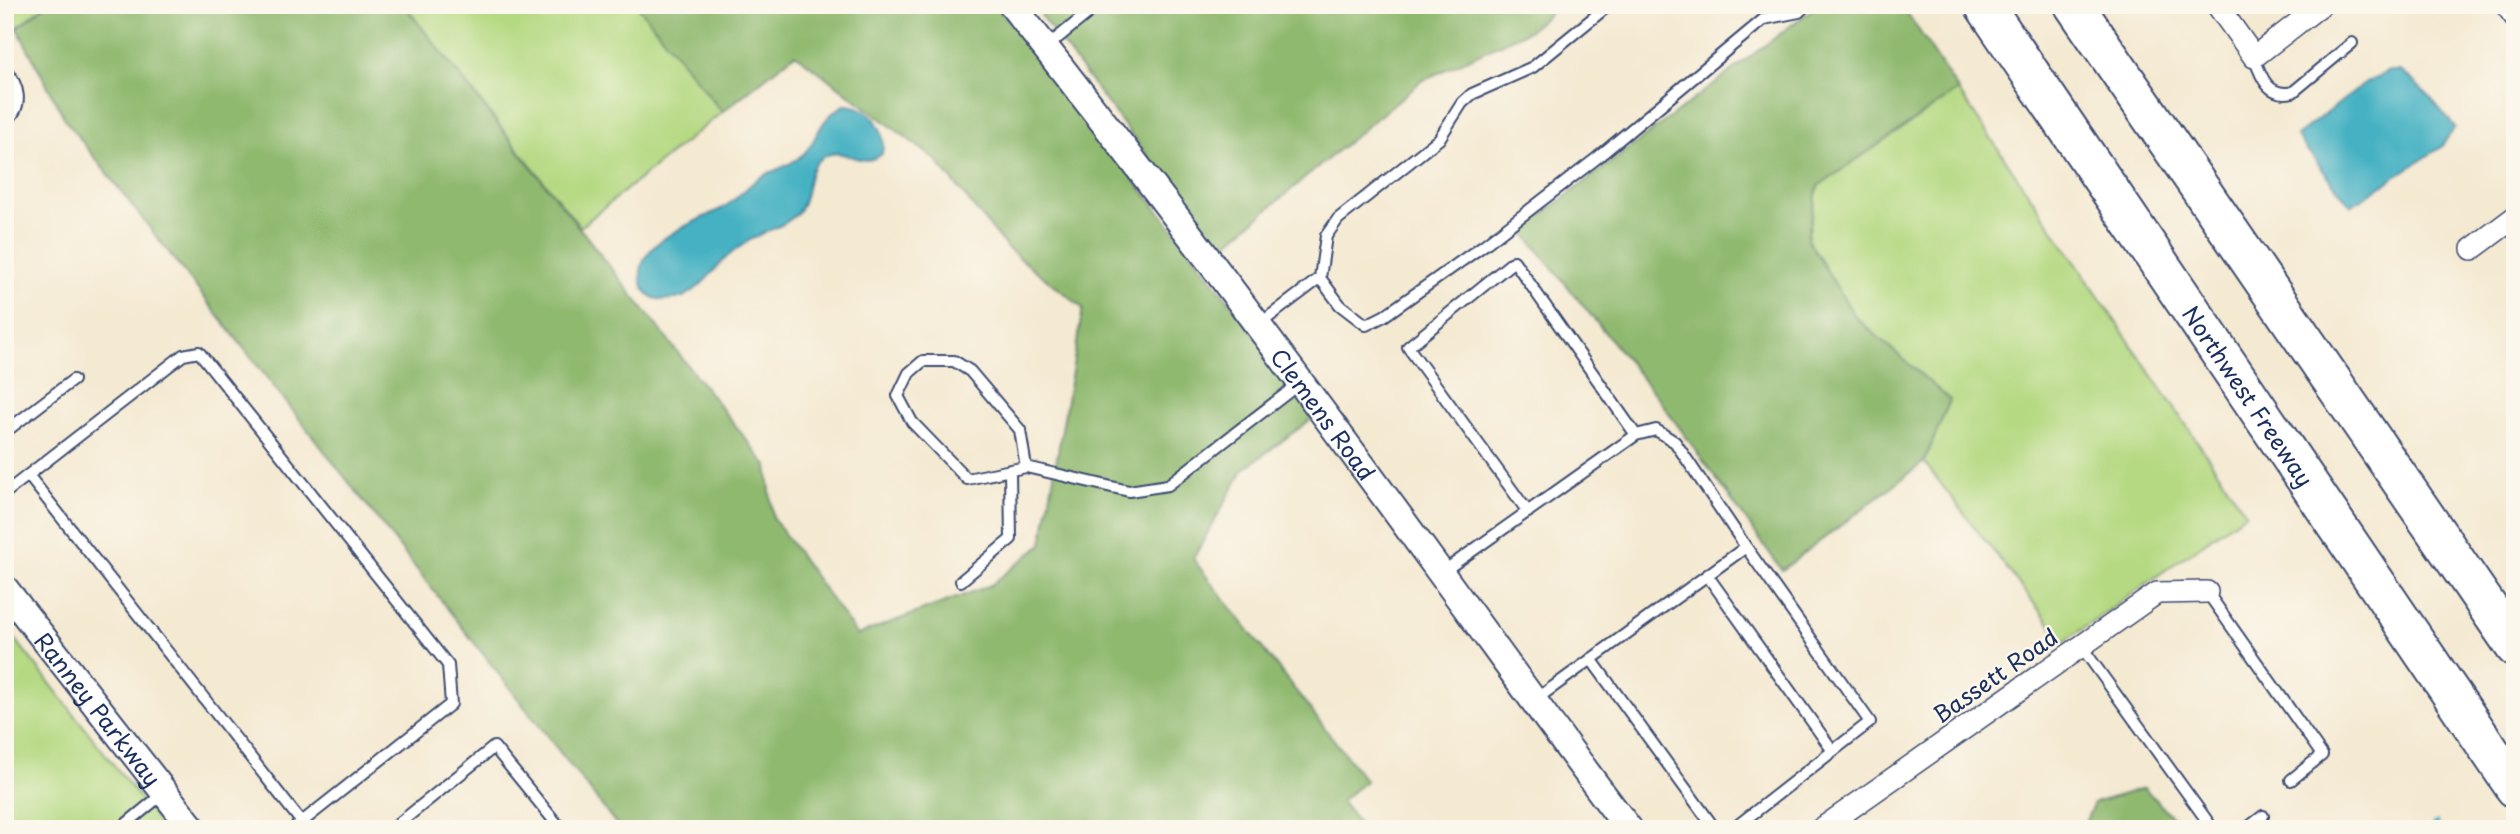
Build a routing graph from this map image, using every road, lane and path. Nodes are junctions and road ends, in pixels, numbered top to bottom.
1 (1012, 5) edge
2 (1098, 5) edge
3 (1609, 5) edge
4 (1806, 5) edge
5 (1984, 5) edge
6 (2074, 5) edge
7 (2217, 5) edge
8 (2321, 5) edge
9 (2506, 5) edge
10 (2515, 17) edge
11 (2353, 43) dead end
12 (1045, 48) junction
13 (2254, 57) junction
14 (5, 68) edge
15 (5, 122) edge
16 (2515, 217) edge
17 (2472, 249) dead end
18 (1320, 278) junction
19 (1257, 326) junction
20 (73, 380) dead end
21 (1300, 383) junction
22 (5, 432) edge
23 (1636, 435) junction
24 (1026, 467) junction
25 (1010, 470) junction
26 (28, 475) junction
27 (5, 493) edge
28 (1528, 512) junction
29 (1746, 547) junction
30 (1441, 573) junction
31 (1707, 575) junction
32 (961, 581) dead end
33 (5, 589) edge
34 (2207, 592) joint
35 (2081, 646) junction
36 (2515, 647) edge
37 (1591, 659) junction
38 (2437, 672) junction
39 (1532, 702) junction
40 (1833, 751) junction
41 (2291, 780) dead end
42 (2515, 788) edge
43 (165, 792) junction
44 (2263, 816) dead end
45 (2515, 818) edge
46 (301, 826) edge
47 (120, 829) edge
48 (193, 829) edge
49 (392, 829) edge
50 (561, 829) edge
51 (1629, 829) edge
52 (1715, 829) edge
53 (1733, 829) edge
54 (1821, 829) edge
55 (2213, 829) edge
56 (2246, 829) edge

1 - 12 street, Clemens Road
2 - 12 lane
3 - 18 lane
4 - 18 lane
5 - 38 highway, Northwest Freeway
6 - 36 highway
7 - 13 street
8 - 13 street
9 - 10 street
11 - 13 lane
12 - 19 street, Clemens Road
14 - 15 lane
16 - 17 street
18 - 19 lane
19 - 21 street, Clemens Road
20 - 22 lane
21 - 24 lane
21 - 30 street, Clemens Road
23 - 28 lane
23 - 28 lane
23 - 29 lane
24 - 25 lane
24 - 25 lane
25 - 32 lane
26 - 27 lane
26 - 46 lane
26 - 46 lane
28 - 30 lane
29 - 31 lane
29 - 40 lane
30 - 39 street, Clemens Road
31 - 37 lane
31 - 40 lane
33 - 43 street, Ranney Parkway
34 - 35 street, Bassett Road
34 - 41 lane
35 - 54 street, Bassett Road
35 - 55 lane
37 - 39 lane
37 - 52 lane
38 - 42 highway, Northwest Freeway
38 - 45 highway
39 - 51 street, Clemens Road
40 - 53 lane
43 - 47 lane
43 - 48 street, Ranney Parkway
44 - 56 lane
49 - 50 lane

